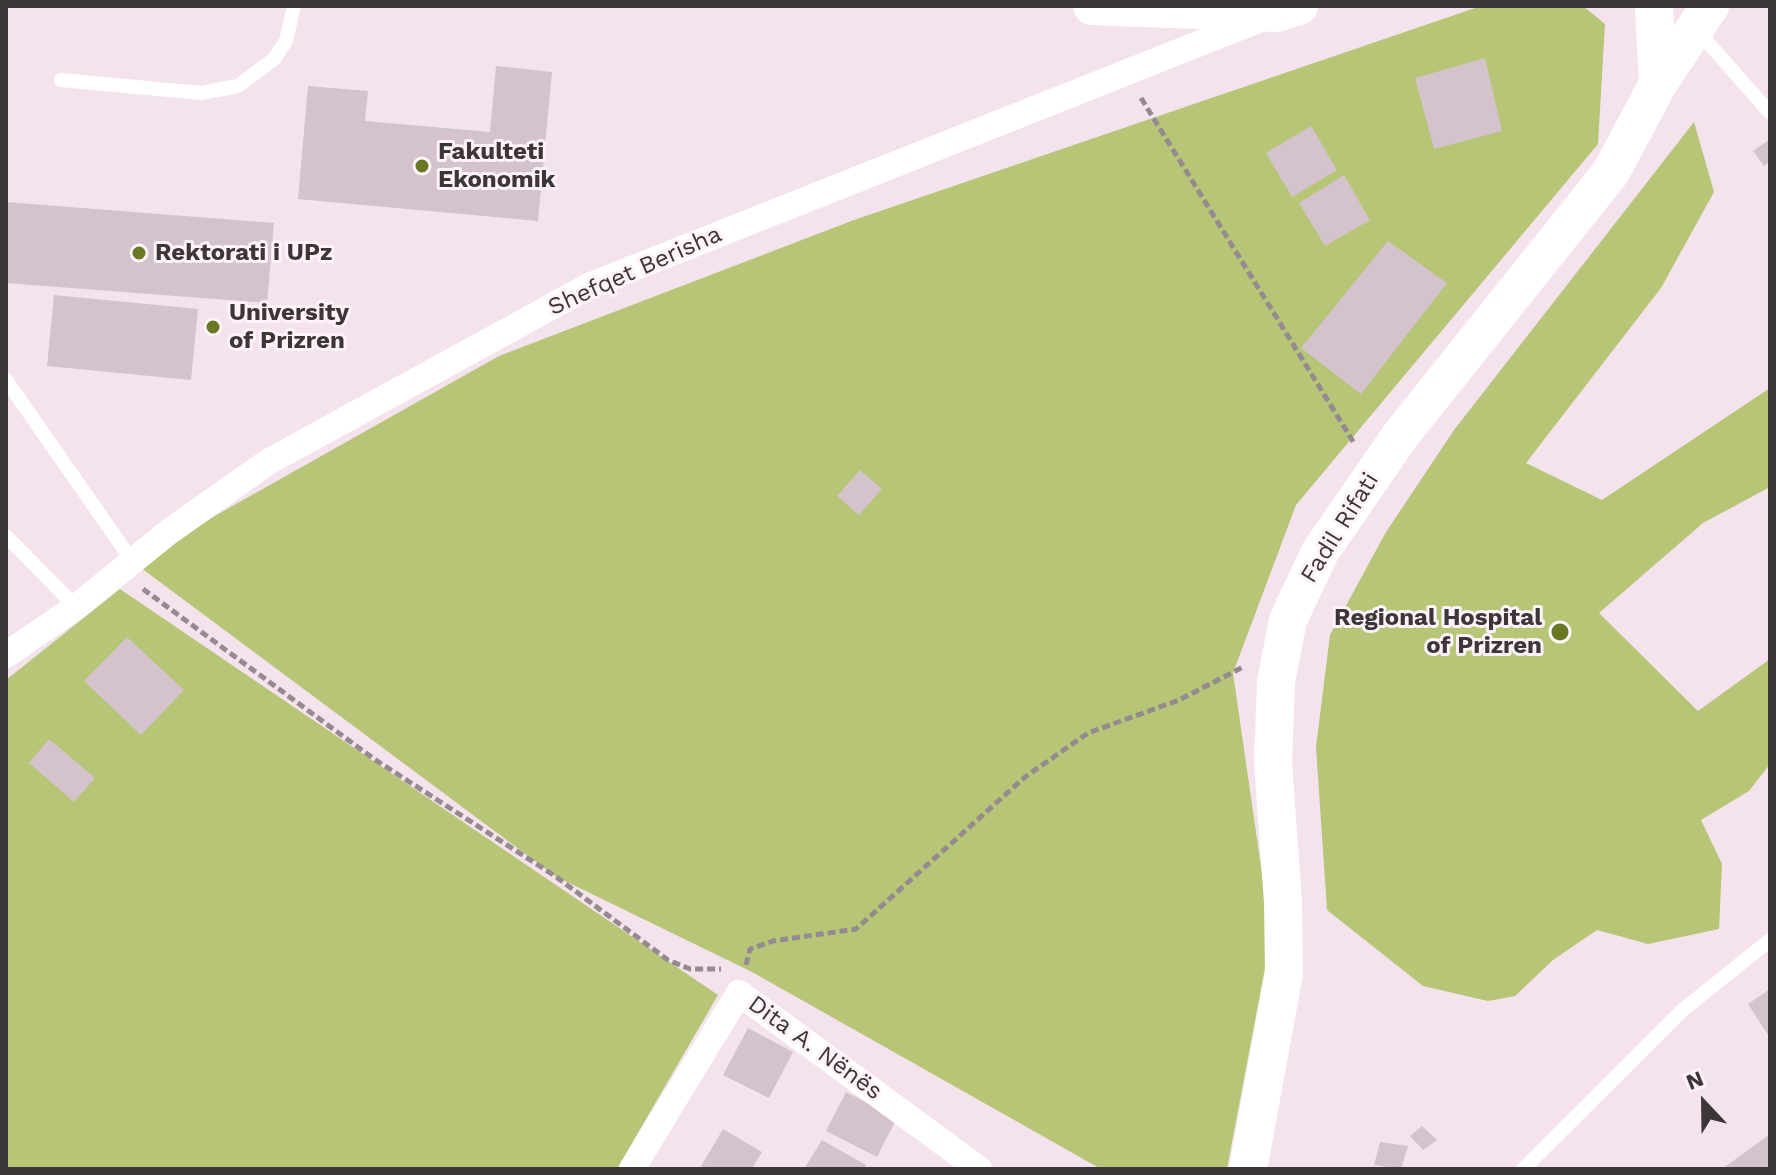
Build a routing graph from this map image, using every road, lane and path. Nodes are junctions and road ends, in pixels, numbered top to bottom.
1 (294, 6) edge
2 (1092, 6) edge
3 (1654, 6) edge
4 (1288, 9) edge
5 (1704, 18) edge
6 (1126, 73) junction
7 (61, 80) dead end
8 (1652, 98) junction
9 (1770, 113) edge
10 (6, 380) edge
11 (1373, 475) junction
12 (6, 536) edge
13 (127, 566) junction
14 (76, 607) junction
15 (1282, 646) junction
16 (6, 655) edge
17 (1770, 940) edge
18 (739, 993) junction
19 (632, 1169) edge
20 (979, 1169) edge
21 (1248, 1169) edge
22 (1523, 1169) edge

1 - 7 lane
2 - 4 street
3 - 8 street
4 - 6 street, Shefqet Berisha
5 - 8 street, Fadil Rifati
5 - 9 lane
6 - 11 path
6 - 13 street, Shefqet Berisha
8 - 11 street, Fadil Rifati
10 - 13 lane
11 - 15 street, Fadil Rifati
12 - 14 lane
13 - 14 street, Shefqet Berisha
13 - 18 path
14 - 16 street, Shefqet Berisha
15 - 18 path
15 - 21 street, Fadil Rifati
17 - 22 lane
18 - 19 street, Dita A. Nënës
18 - 20 street, Dita A. Nënës

